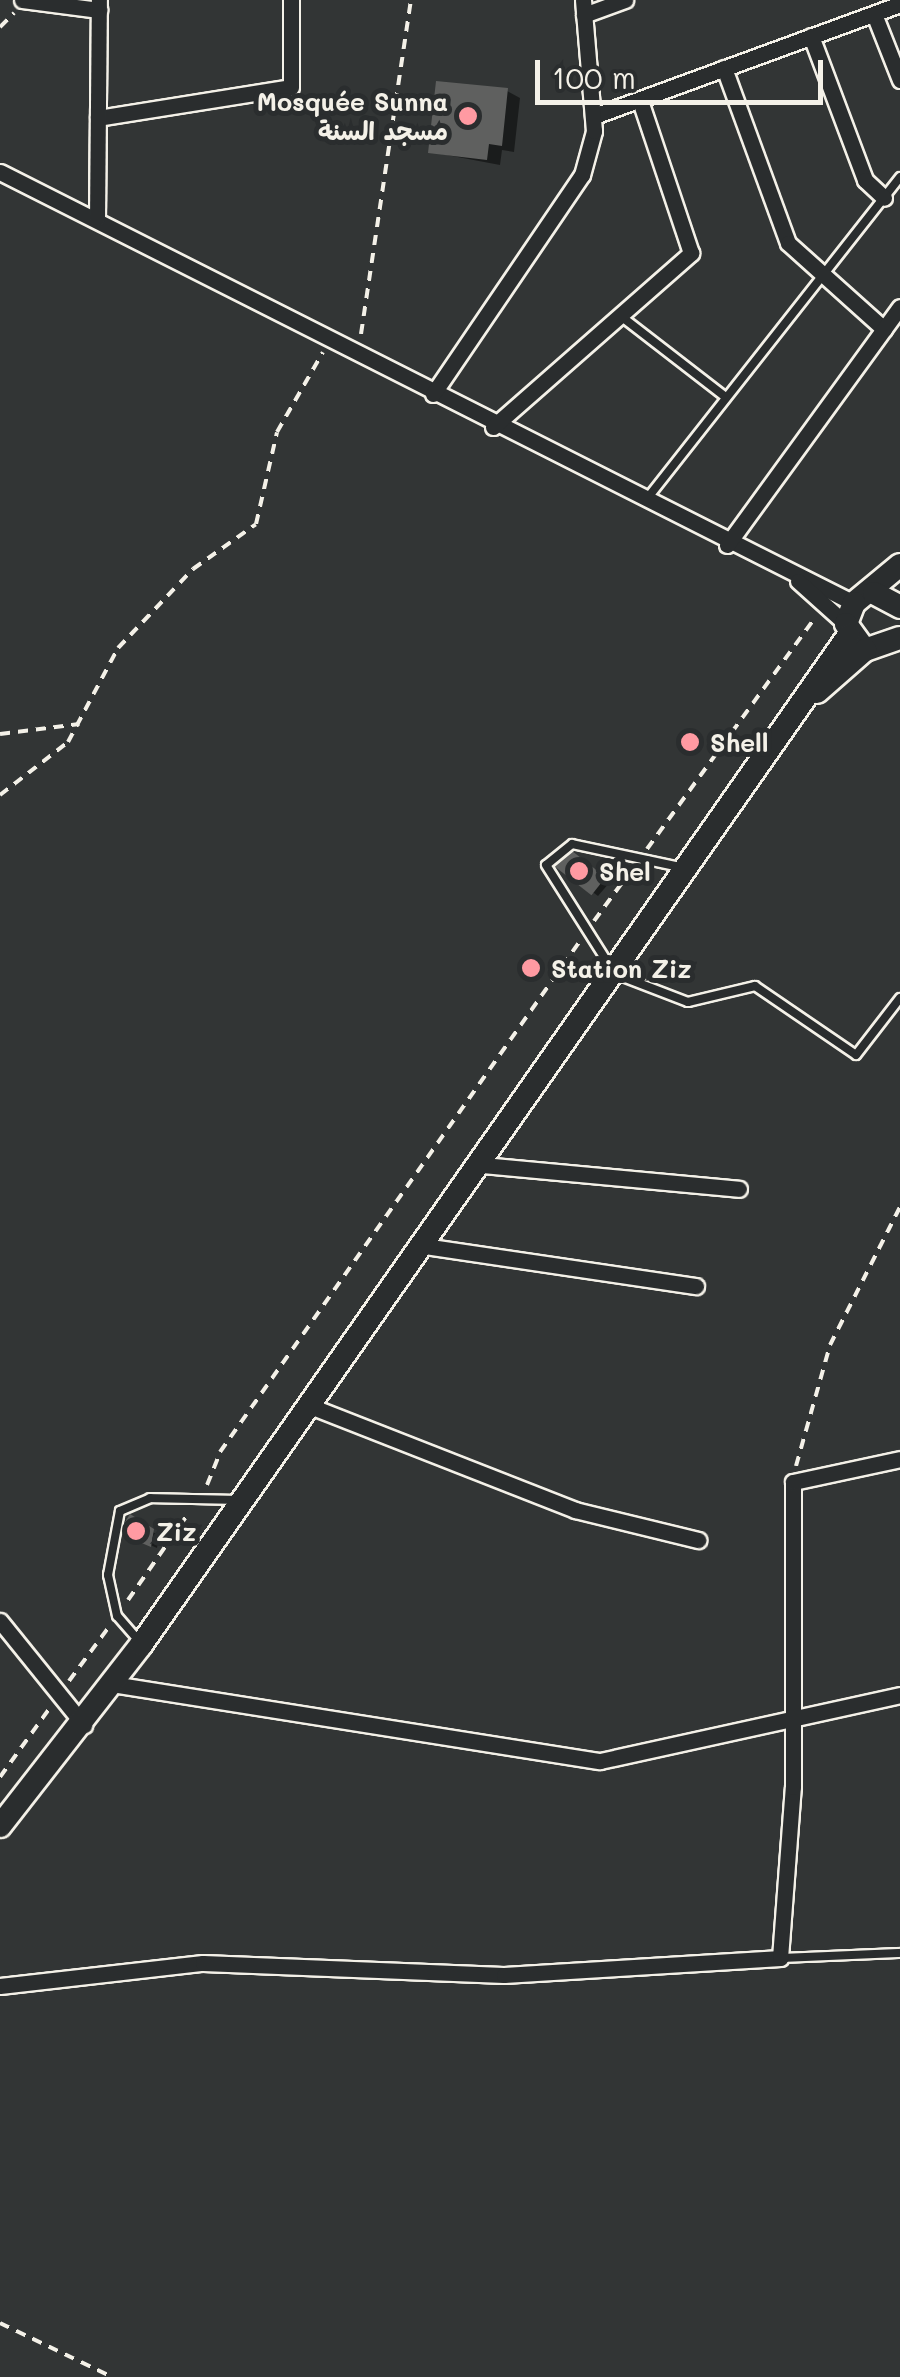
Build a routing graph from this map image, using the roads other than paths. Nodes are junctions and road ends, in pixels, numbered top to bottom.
1 (22, 0) edge
2 (291, 0) edge
3 (625, 0) edge
4 (900, 4) edge
5 (99, 5) edge
6 (583, 7) edge
7 (874, 14) junction
8 (810, 36) junction
9 (724, 68) junction
10 (900, 80) edge
11 (640, 101) junction
12 (594, 116) junction
13 (98, 118) junction
14 (0, 172) edge
15 (900, 177) edge
16 (884, 198) junction
17 (97, 219) junction
18 (816, 277) junction
19 (900, 307) edge
20 (622, 317) junction
21 (884, 330) junction
22 (433, 394) junction
23 (723, 396) junction
24 (493, 427) junction
25 (644, 503) junction
26 (726, 546) junction
27 (900, 565) edge
28 (795, 578) junction
29 (900, 606) edge
30 (858, 621) junction
31 (899, 641) edge
32 (689, 868) junction
33 (615, 974) junction
34 (900, 998) edge
35 (482, 1165) junction
36 (740, 1189) dead end
37 (424, 1246) junction
38 (696, 1286) dead end
39 (310, 1406) junction
40 (900, 1459) edge
41 (242, 1500) junction
42 (698, 1540) dead end
43 (0, 1621) edge
44 (142, 1645) junction
45 (112, 1684) junction
46 (900, 1696) edge
47 (788, 1717) junction
48 (84, 1725) junction
49 (0, 1826) edge
50 (900, 1953) edge
51 (780, 1958) junction
52 (0, 1986) edge

1 - 5 street
2 - 13 street
3 - 6 street
4 - 7 street
5 - 13 street
6 - 12 street
7 - 8 street
7 - 10 street
8 - 9 street
8 - 16 street
9 - 11 street
9 - 18 street
11 - 12 street
11 - 20 street
12 - 22 street
13 - 17 street
14 - 17 street
15 - 16 lane
16 - 18 lane
17 - 22 street
18 - 21 street
18 - 23 lane
19 - 21 street
20 - 23 lane
20 - 24 street
21 - 26 street
22 - 24 street
23 - 25 lane
24 - 25 street
25 - 26 street
26 - 28 street
27 - 30 main road
28 - 30 street
28 - 30 street
29 - 30 main road
30 - 31 main road
30 - 32 main road
32 - 33 main road
32 - 33 lane
33 - 34 lane
33 - 35 main road
35 - 36 street
35 - 37 main road
37 - 38 street
37 - 39 main road
39 - 41 main road
39 - 42 street
40 - 47 street
41 - 44 main road
41 - 44 lane
43 - 48 street
44 - 45 main road
45 - 47 street
45 - 48 main road
46 - 47 street
47 - 51 street
48 - 49 main road
50 - 51 lane
51 - 52 street

